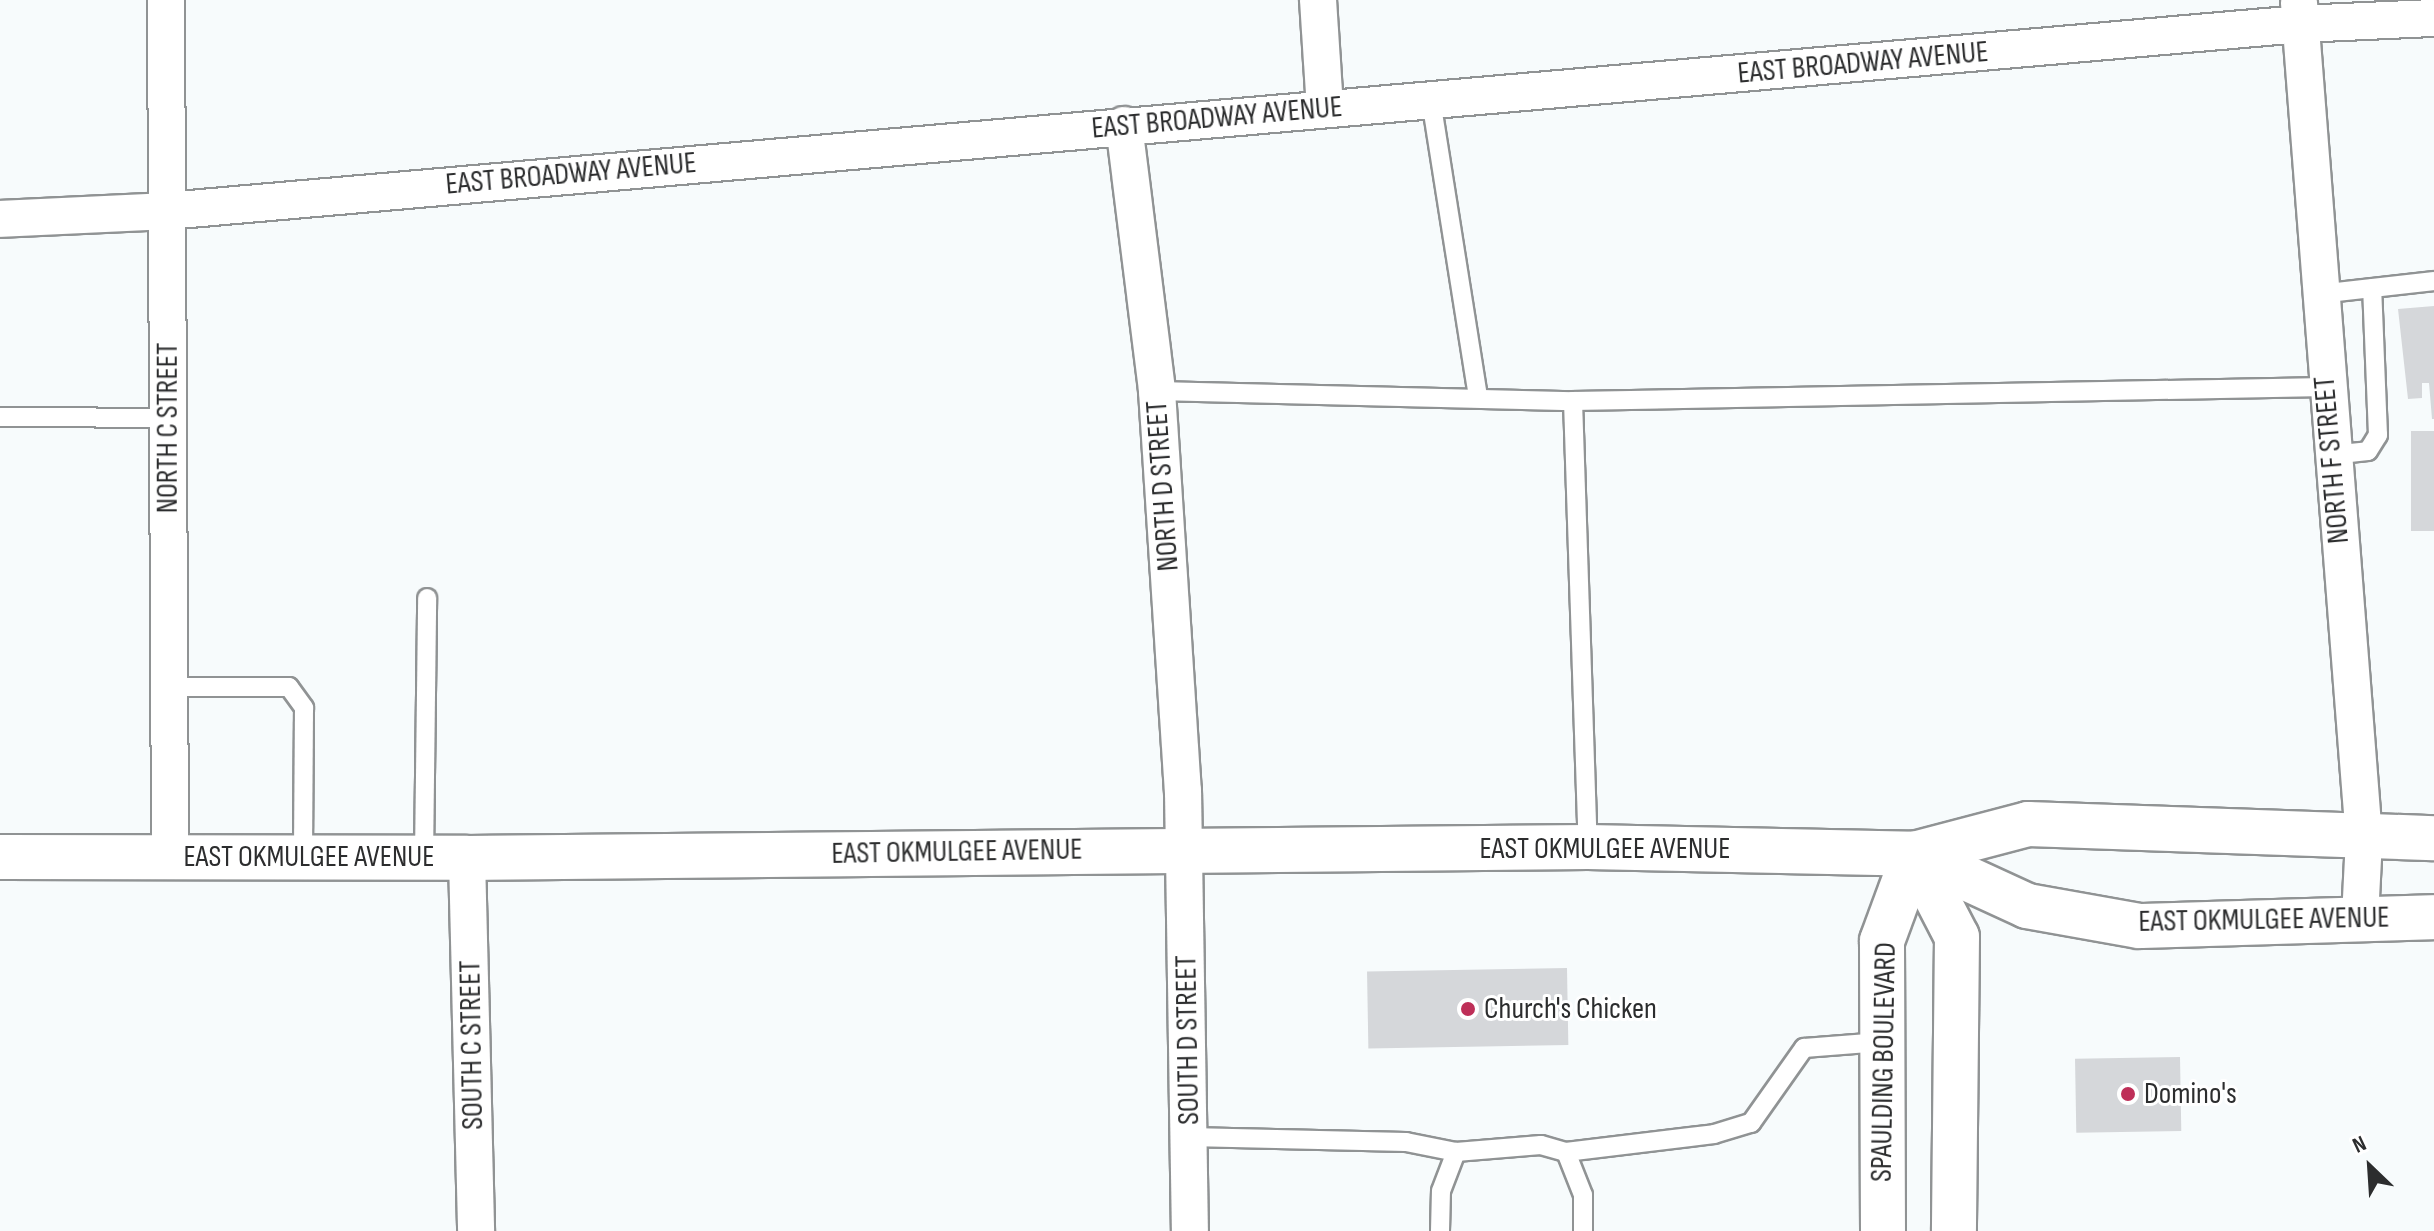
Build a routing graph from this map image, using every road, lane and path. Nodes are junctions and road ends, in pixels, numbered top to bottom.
1 (166, 0) edge
2 (1318, 0) edge
3 (2299, 12) edge
4 (2434, 18) edge
5 (1431, 100) junction
6 (1325, 109) junction
7 (1124, 125) junction
8 (167, 211) junction
9 (0, 219) edge
10 (2434, 281) edge
11 (2372, 288) junction
12 (2319, 294) junction
13 (2326, 387) junction
14 (1157, 391) junction
15 (1478, 396) junction
16 (1573, 401) junction
17 (0, 417) edge
18 (168, 418) junction
19 (2331, 455) junction
20 (427, 598) dead end
21 (169, 687) junction
22 (2434, 838) edge
23 (2364, 839) junction
24 (1588, 847) junction
25 (1186, 849) junction
26 (1914, 854) junction
27 (170, 856) junction
28 (0, 857) edge
29 (303, 857) junction
30 (424, 858) junction
31 (467, 858) junction
32 (2434, 917) edge
33 (2360, 919) junction
34 (1881, 1042) junction
35 (1189, 1137) junction
36 (1456, 1152) junction
37 (1566, 1152) junction
38 (476, 1231) edge
39 (1190, 1231) edge
40 (1440, 1231) edge
41 (1583, 1231) edge
42 (1883, 1231) edge
43 (1954, 1231) edge

1 - 8 street, NORTH C STREET
2 - 6 street
3 - 4 street, EAST BROADWAY AVENUE
3 - 5 street, EAST BROADWAY AVENUE
3 - 12 street, NORTH F STREET
5 - 6 street, EAST BROADWAY AVENUE
5 - 15 lane
6 - 7 street, EAST BROADWAY AVENUE
7 - 8 street, EAST BROADWAY AVENUE
7 - 14 street, NORTH D STREET
8 - 9 street, EAST BROADWAY AVENUE
8 - 18 street, NORTH C STREET
10 - 11 lane
11 - 12 lane
11 - 19 lane
12 - 13 street, NORTH F STREET
13 - 16 lane
13 - 19 street, NORTH F STREET
14 - 15 lane
14 - 25 street, NORTH D STREET
15 - 16 lane
16 - 24 lane
17 - 18 lane
18 - 21 street, NORTH C STREET
19 - 23 street, NORTH F STREET
20 - 30 lane
21 - 27 street, NORTH C STREET
21 - 29 lane
22 - 23 main road, EAST OKMULGEE AVENUE
23 - 26 main road, EAST OKMULGEE AVENUE
23 - 33 street, NORTH F STREET
24 - 25 main road, EAST OKMULGEE AVENUE
24 - 26 main road, EAST OKMULGEE AVENUE
25 - 31 main road, EAST OKMULGEE AVENUE
25 - 35 street, SOUTH D STREET
26 - 33 main road, EAST OKMULGEE AVENUE
26 - 34 main road, SPAULDING BOULEVARD
26 - 43 main road
27 - 28 main road, EAST OKMULGEE AVENUE
27 - 29 main road, EAST OKMULGEE AVENUE
29 - 30 main road, EAST OKMULGEE AVENUE
30 - 31 main road, EAST OKMULGEE AVENUE
31 - 38 street, SOUTH C STREET
32 - 33 main road, EAST OKMULGEE AVENUE
34 - 37 lane
34 - 42 main road, SPAULDING BOULEVARD
35 - 36 lane
35 - 39 street, SOUTH D STREET
36 - 37 lane
36 - 40 lane
37 - 41 lane

